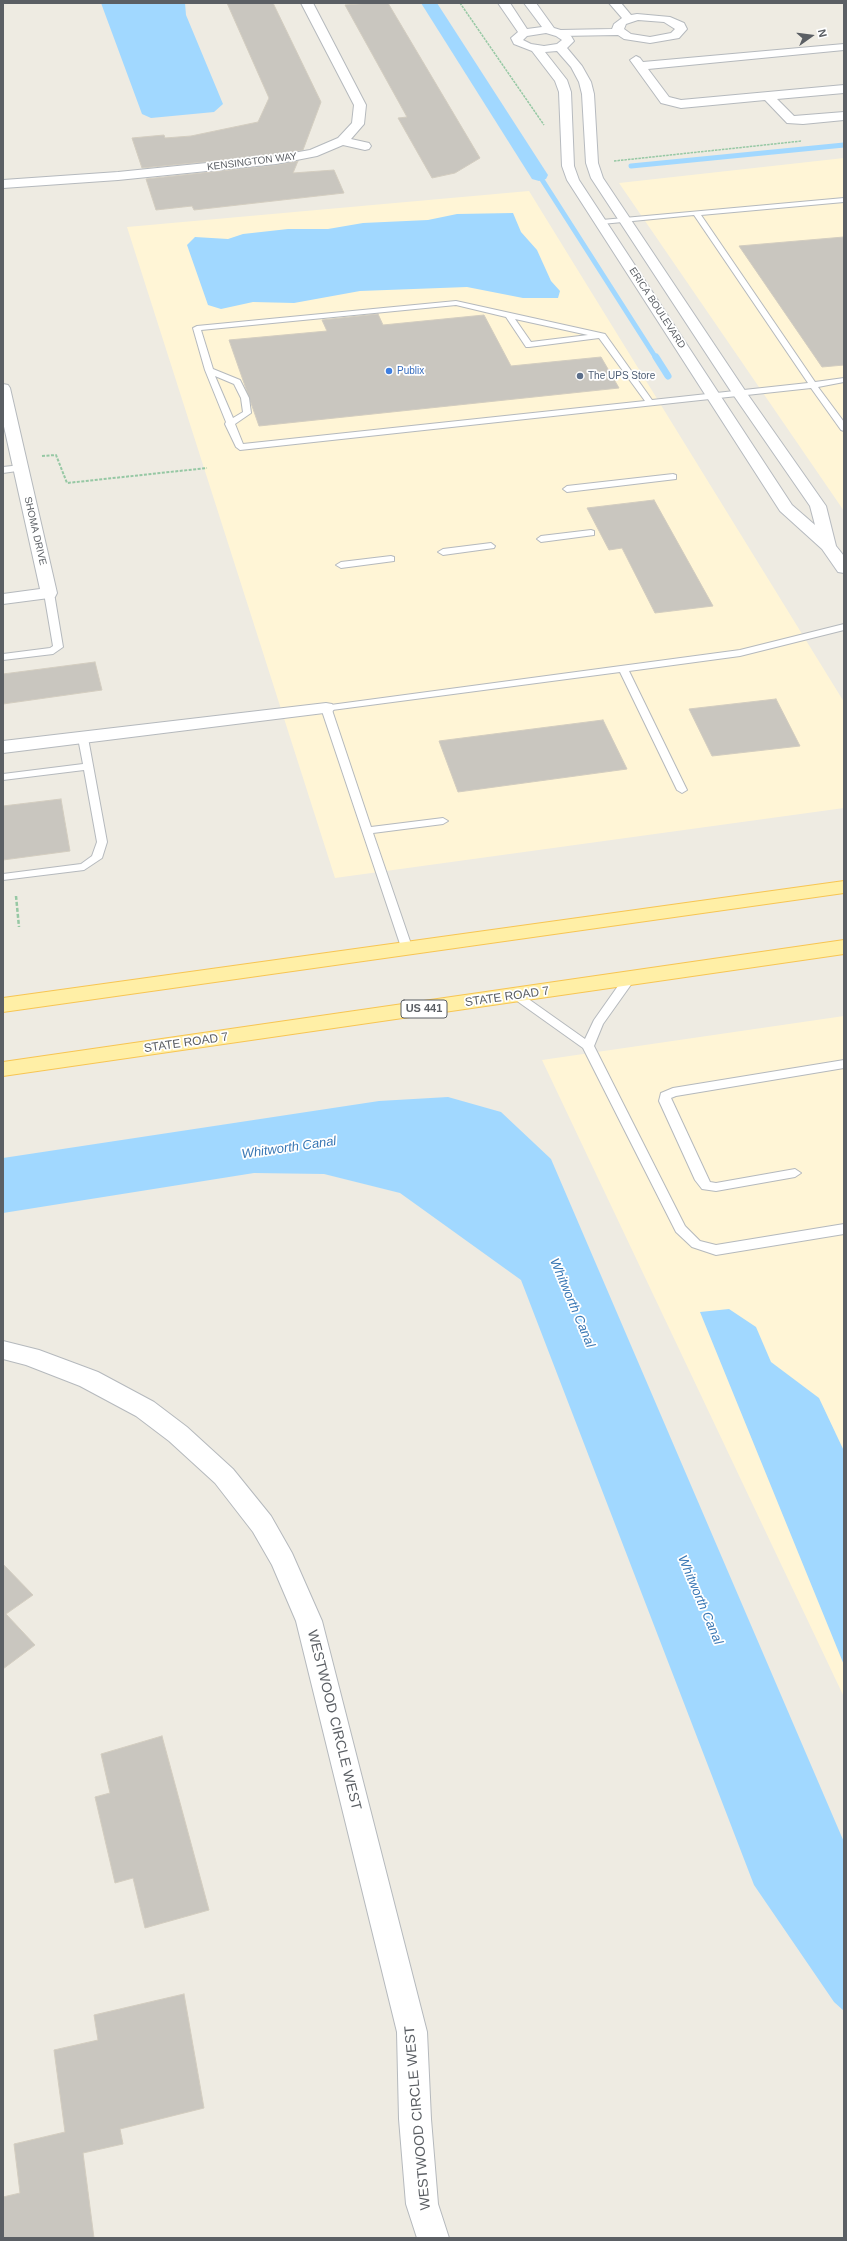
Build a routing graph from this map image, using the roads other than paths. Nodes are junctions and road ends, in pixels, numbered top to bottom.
1 (306, 3) edge
2 (504, 3) edge
3 (530, 3) edge
4 (615, 3) edge
5 (628, 19) junction
6 (616, 32) junction
7 (524, 33) junction
8 (559, 38) junction
9 (637, 39) junction
10 (844, 47) edge
11 (536, 49) junction
12 (643, 54) junction
13 (844, 89) edge
14 (768, 96) junction
15 (844, 116) edge
16 (342, 141) junction
17 (365, 146) dead end
18 (3, 184) edge
19 (844, 200) edge
20 (696, 213) junction
21 (626, 220) junction
22 (602, 222) junction
23 (509, 315) junction
24 (602, 336) junction
25 (209, 370) junction
26 (844, 380) edge
27 (812, 385) junction
28 (3, 388) edge
29 (739, 393) junction
30 (714, 396) junction
31 (650, 403) junction
32 (229, 424) junction
33 (844, 428) edge
34 (20, 463) junction
35 (3, 470) edge
36 (673, 477) dead end
37 (568, 489) dead end
38 (590, 533) dead end
39 (541, 539) dead end
40 (490, 546) dead end
41 (828, 546) junction
42 (443, 552) dead end
43 (391, 559) dead end
44 (341, 565) dead end
45 (844, 568) edge
46 (49, 593) junction
47 (3, 599) edge
48 (844, 627) edge
49 (3, 657) edge
50 (623, 669) junction
51 (326, 708) junction
52 (83, 738) junction
53 (3, 748) edge
54 (88, 766) junction
55 (3, 777) edge
56 (682, 790) dead end
57 (443, 821) dead end
58 (368, 831) junction
59 (3, 878) edge
60 (844, 887) edge
61 (844, 947) edge
62 (406, 948) junction
63 (629, 979) junction
64 (516, 996) junction
65 (3, 1005) edge
66 (588, 1046) junction
67 (844, 1064) edge
68 (3, 1069) edge
69 (795, 1173) dead end
70 (844, 1229) edge
71 (3, 1350) edge
72 (433, 2238) edge

1 - 16 street, KENSINGTON WAY
2 - 7 street
3 - 8 street, ERICA BOULEVARD
4 - 5 street
5 - 6 street
5 - 12 street
6 - 8 street
6 - 9 street
7 - 8 street
7 - 11 street
8 - 11 street
8 - 21 street, ERICA BOULEVARD
9 - 12 street
9 - 12 street
10 - 12 street
11 - 22 street, ERICA BOULEVARD
12 - 14 street
13 - 14 street
14 - 15 street
16 - 17 street
16 - 18 street, KENSINGTON WAY
19 - 20 lane
20 - 21 lane
20 - 27 lane
21 - 22 lane
21 - 29 street, ERICA BOULEVARD
22 - 30 street, ERICA BOULEVARD
23 - 24 lane
23 - 24 lane
23 - 25 lane
24 - 31 lane
25 - 32 lane
25 - 32 lane
26 - 27 lane
27 - 29 lane
27 - 33 lane
28 - 34 street, SHOMA DRIVE
29 - 30 lane
29 - 41 street, ERICA BOULEVARD
30 - 31 lane
30 - 41 street, ERICA BOULEVARD
31 - 32 lane
34 - 35 lane
34 - 46 street, SHOMA DRIVE
36 - 37 lane
38 - 39 lane
40 - 42 lane
41 - 45 street, ERICA BOULEVARD
43 - 44 lane
46 - 47 street
46 - 49 lane, SHOMA DRIVE
48 - 50 lane
50 - 51 lane
50 - 56 lane
51 - 52 street
51 - 58 lane
52 - 53 street
52 - 54 lane
54 - 55 lane
54 - 59 lane
57 - 58 lane
58 - 62 lane
60 - 62 main road
61 - 63 main road, STATE ROAD 7 / US 441
62 - 65 main road
63 - 64 main road, STATE ROAD 7 / US 441
63 - 66 lane
64 - 66 lane
64 - 68 main road, STATE ROAD 7 / US 441
66 - 70 lane
67 - 69 lane
71 - 72 street, WESTWOOD CIRCLE WEST

